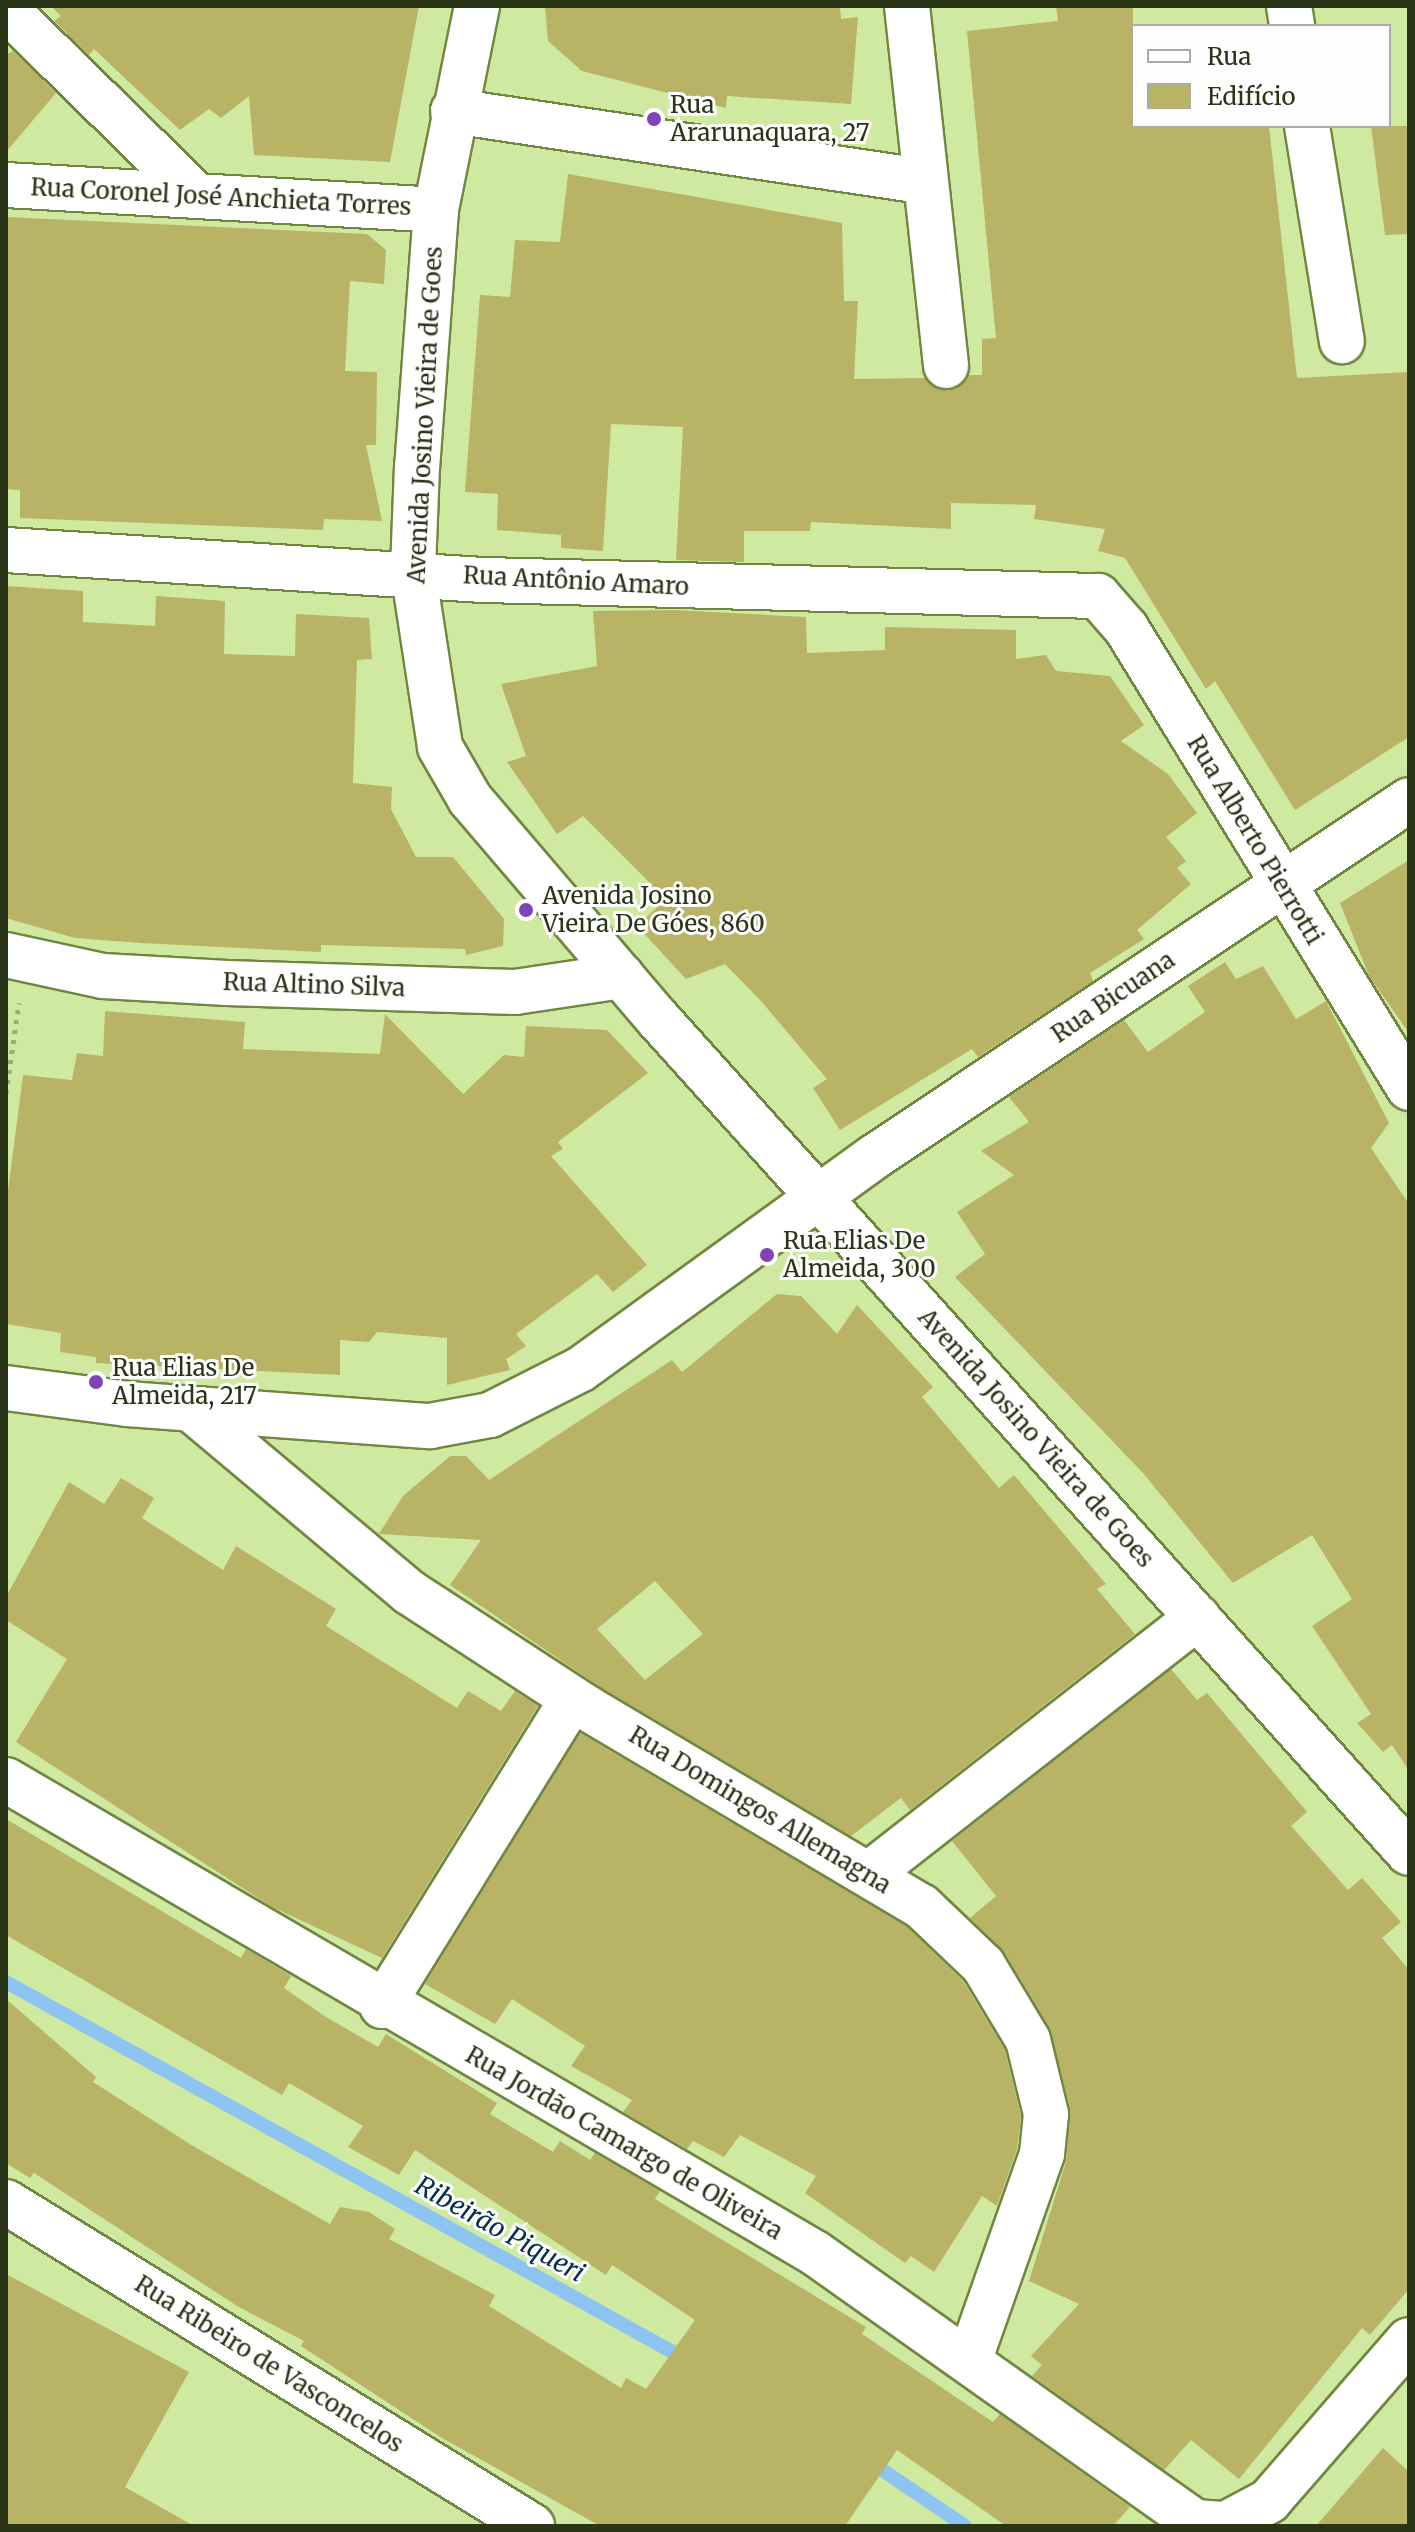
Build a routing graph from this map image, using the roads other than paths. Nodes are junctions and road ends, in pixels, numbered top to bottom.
1 (477, 6) edge
2 (907, 6) edge
3 (11, 9) edge
4 (453, 111) junction
5 (1307, 128) edge
6 (924, 181) junction
7 (6, 185) edge
8 (195, 194) junction
9 (436, 210) junction
10 (1342, 341) dead end
11 (946, 366) dead end
12 (6, 550) edge
13 (413, 570) junction
14 (1098, 596) joint
15 (1409, 800) edge
16 (1281, 886) junction
17 (15, 958) edge
18 (622, 976) junction
19 (1409, 1088) edge
20 (820, 1198) junction
21 (6, 1388) edge
22 (191, 1409) junction
23 (1198, 1617) junction
24 (572, 1699) junction
25 (6, 1780) edge
26 (1409, 1853) edge
27 (869, 1874) junction
28 (382, 2006) junction
29 (6, 2202) edge
30 (1409, 2340) edge
31 (969, 2361) junction
32 (532, 2526) edge

1 - 4 street, Avenida Josino Vieira de Goes
2 - 6 street
3 - 8 street
4 - 6 street
4 - 9 street, Avenida Josino Vieira de Goes
5 - 10 street
6 - 11 street
7 - 8 street, Rua Coronel José Anchieta Torres
8 - 9 street, Rua Coronel José Anchieta Torres
9 - 13 street, Avenida Josino Vieira de Goes
12 - 13 street, Rua Antônio Amaro
13 - 14 street, Rua Antônio Amaro
13 - 18 street, Avenida Josino Vieira de Goes
14 - 16 street, Rua Alberto Pierrotti
15 - 16 street, Rua Bicuana
16 - 19 street, Rua Alberto Pierrotti
16 - 20 street, Rua Bicuana
17 - 18 street, Rua Altino Silva
18 - 20 street, Avenida Josino Vieira de Goes
20 - 22 street, Rua Bicuana
20 - 23 street, Avenida Josino Vieira de Goes
21 - 22 street, Rua Bicuana
22 - 24 street, Rua Domingos Allemagna
23 - 26 street, Avenida Josino Vieira de Goes
23 - 27 street
24 - 27 street, Rua Domingos Allemagna
24 - 28 street
25 - 28 street, Rua Jordão Camargo de Oliveira
27 - 31 street, Rua Domingos Allemagna
28 - 31 street, Rua Jordão Camargo de Oliveira
29 - 32 street, Rua Ribeiro de Vasconcelos
30 - 31 street, Rua Jordão Camargo de Oliveira

